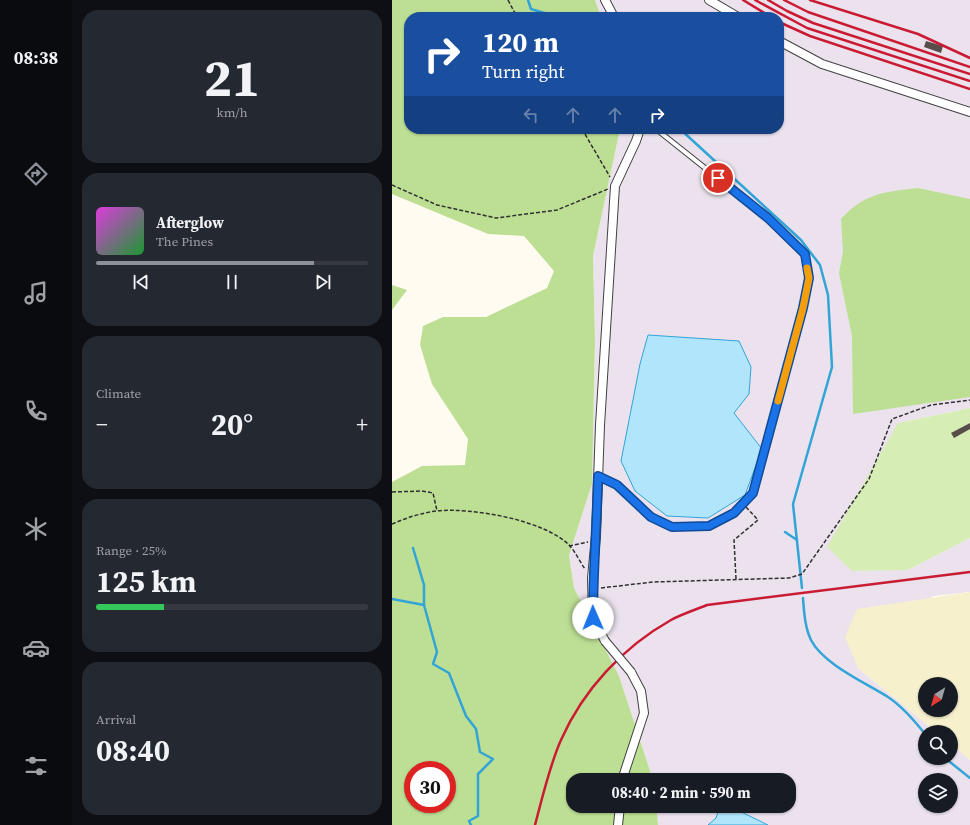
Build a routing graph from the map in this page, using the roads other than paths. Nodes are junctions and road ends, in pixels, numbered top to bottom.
1 (606, 0) edge
2 (710, 0) edge
3 (612, 12) edge
4 (730, 12) edge
5 (784, 44) edge
6 (970, 112) edge
7 (638, 134) edge
8 (662, 134) edge
9 (598, 476) junction
10 (624, 773) edge
11 (619, 813) edge
12 (618, 825) edge

1 - 3 street
2 - 4 street
5 - 6 street
7 - 9 street
8 - 9 lane
9 - 10 street, bridge
11 - 12 street

